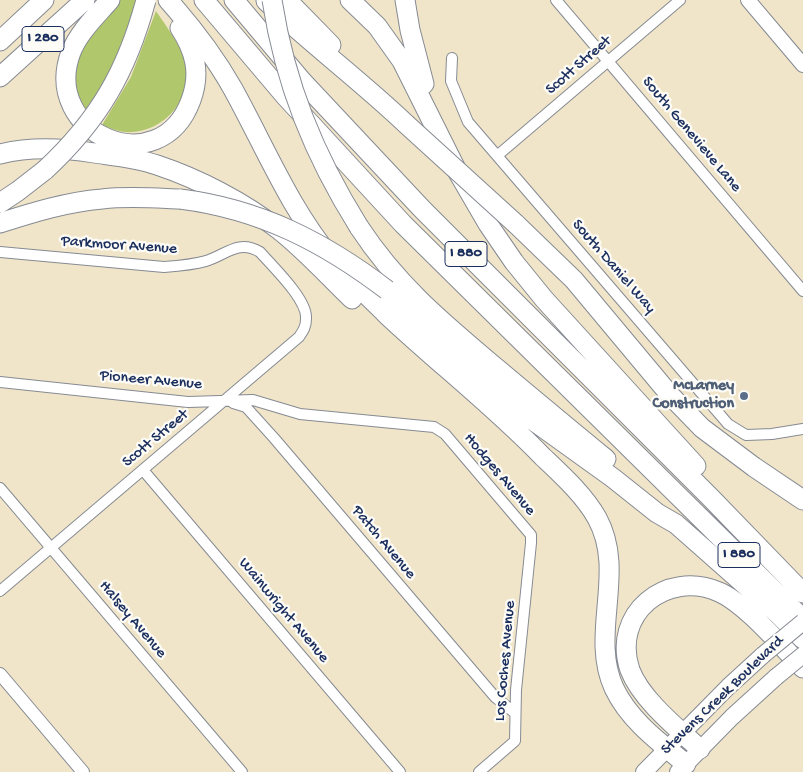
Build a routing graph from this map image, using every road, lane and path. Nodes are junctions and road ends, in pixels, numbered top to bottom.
1 (44, 0) edge
2 (85, 0) edge
3 (110, 0) edge
4 (146, 0) edge
5 (161, 0) edge
6 (168, 0) edge
7 (204, 0) edge
8 (234, 0) edge
9 (265, 0) edge
10 (272, 0) edge
11 (287, 0) edge
12 (350, 0) edge
13 (405, 0) edge
14 (556, 0) edge
15 (680, 0) edge
16 (748, 0) edge
17 (0, 41) edge
18 (452, 58) dead end
19 (608, 61) junction
20 (803, 65) edge
21 (0, 77) edge
22 (371, 91) junction
23 (439, 132) junction
24 (0, 154) edge
25 (498, 155) junction
26 (0, 203) edge
27 (0, 222) edge
28 (0, 252) edge
29 (803, 291) edge
30 (299, 298) joint
31 (0, 382) edge
32 (225, 400) junction
33 (803, 429) edge
34 (445, 434) joint
35 (754, 467) junction
36 (143, 470) junction
37 (561, 475) junction
38 (0, 488) edge
39 (710, 497) junction
40 (803, 500) edge
41 (803, 510) edge
42 (676, 524) junction
43 (531, 535) joint
44 (51, 548) junction
45 (0, 591) edge
46 (803, 593) edge
47 (803, 620) edge
48 (803, 639) edge
49 (803, 655) edge
50 (803, 668) edge
51 (0, 674) edge
52 (515, 713) junction
53 (683, 733) junction
54 (668, 749) junction
55 (700, 749) junction
56 (682, 768) edge
57 (83, 772) edge
58 (242, 772) edge
59 (400, 772) edge
60 (479, 772) edge
61 (644, 772) edge

1 - 17 highway, I 280
2 - 21 highway, I 280
3 - 5 highway
4 - 26 highway, bridge
6 - 37 highway
7 - 47 highway, I 880
8 - 39 highway, I 880
9 - 22 highway
10 - 42 highway, bridge
11 - 22 highway
12 - 23 highway
13 - 23 highway
14 - 19 street, South Genevieve Lane
15 - 19 street, Scott Street
16 - 20 main road
18 - 25 street, South Daniel Way
19 - 25 street, Scott Street
19 - 29 street, South Genevieve Lane
22 - 35 highway, bridge
23 - 39 highway
24 - 37 highway
25 - 33 street, South Daniel Way
27 - 42 highway, bridge
28 - 30 street, Parkmoor Avenue
30 - 32 street, Scott Street
31 - 32 street, Pioneer Avenue
32 - 34 street, Pioneer Avenue
32 - 36 street, Scott Street
32 - 52 street, Patch Avenue
34 - 43 street, Hodges Avenue
35 - 40 highway
35 - 41 highway
36 - 44 street, Scott Street
36 - 59 street, Wainwright Avenue
37 - 54 highway
38 - 44 street, Halsey Avenue
39 - 46 highway, I 880
42 - 48 highway
43 - 52 street, Los Coches Avenue
44 - 45 street, Scott Street
44 - 58 street, Halsey Avenue
47 - 53 main road, Stevens Creek Boulevard, bridge
49 - 55 main road, Stevens Creek Boulevard, bridge
50 - 53 highway
51 - 57 street
52 - 60 street, Los Coches Avenue
53 - 54 main road, Stevens Creek Boulevard
53 - 55 highway
54 - 56 highway
54 - 61 main road, Stevens Creek Boulevard
55 - 56 main road, Stevens Creek Boulevard

